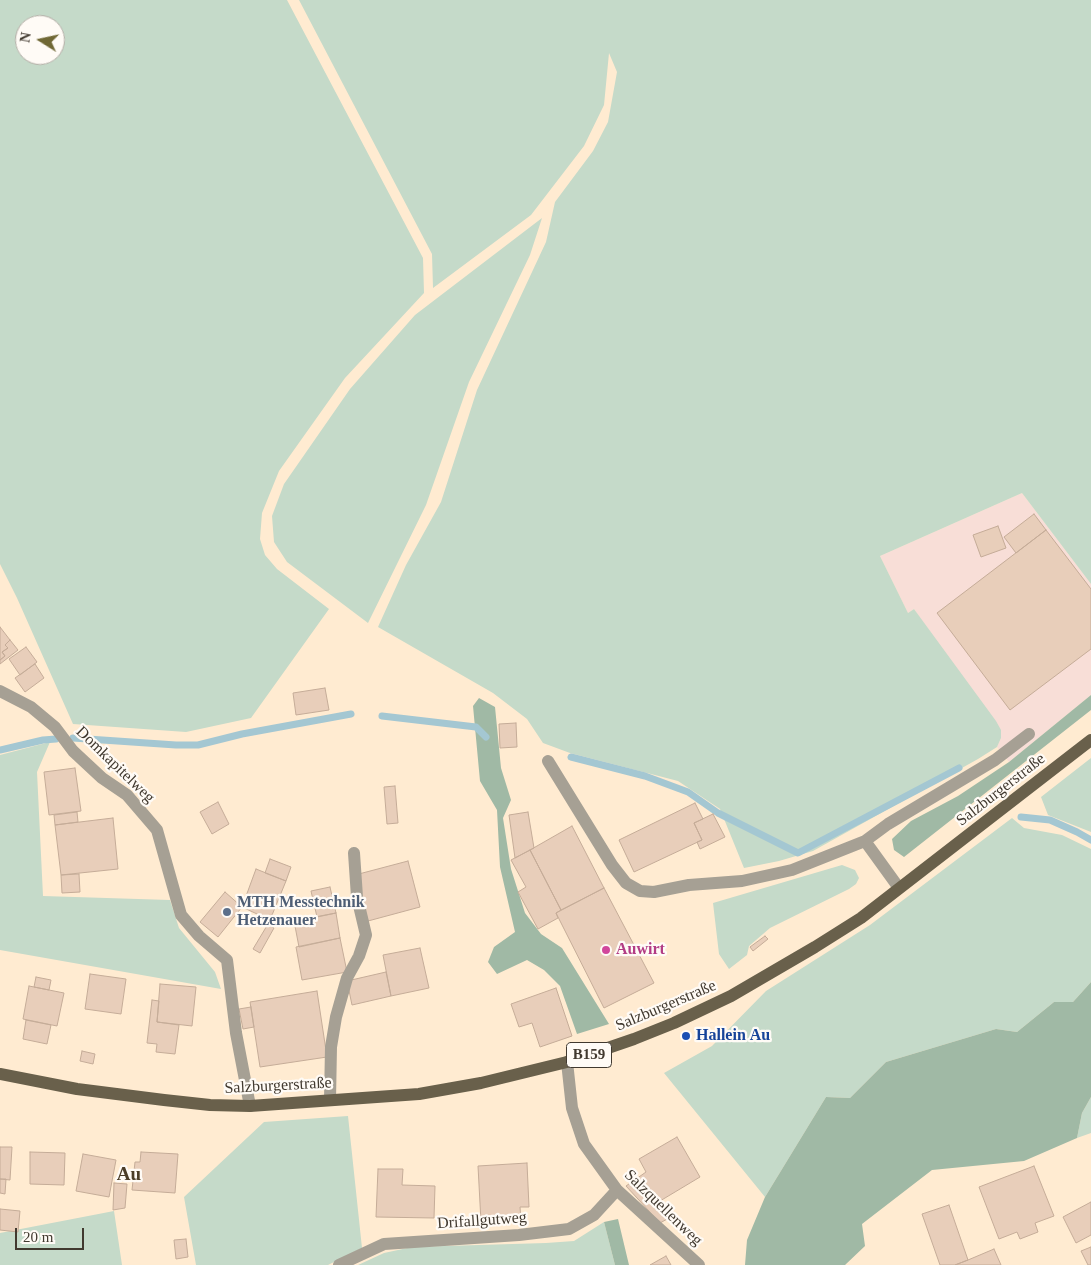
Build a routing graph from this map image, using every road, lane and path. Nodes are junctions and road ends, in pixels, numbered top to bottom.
1 (0, 691) edge
2 (1029, 734) dead end
3 (1091, 740) edge
4 (548, 761) dead end
5 (865, 841) junction
6 (354, 853) dead end
7 (900, 888) junction
8 (567, 1062) junction
9 (0, 1074) edge
10 (330, 1100) junction
11 (250, 1106) junction
12 (617, 1190) junction
13 (339, 1265) edge
14 (699, 1265) edge

1 - 11 street, Domkapitelweg
2 - 5 street
3 - 7 main road, Salzburgerstraße / B159
4 - 5 street
5 - 7 street
6 - 10 street
7 - 8 main road, Salzburgerstraße / B159
8 - 10 main road, Salzburgerstraße / B159
8 - 12 street, Salzquellenweg
9 - 11 main road, Salzburgerstraße / B159
10 - 11 main road, Salzburgerstraße / B159
12 - 13 street, Drifallgutweg
12 - 14 street, Salzquellenweg

